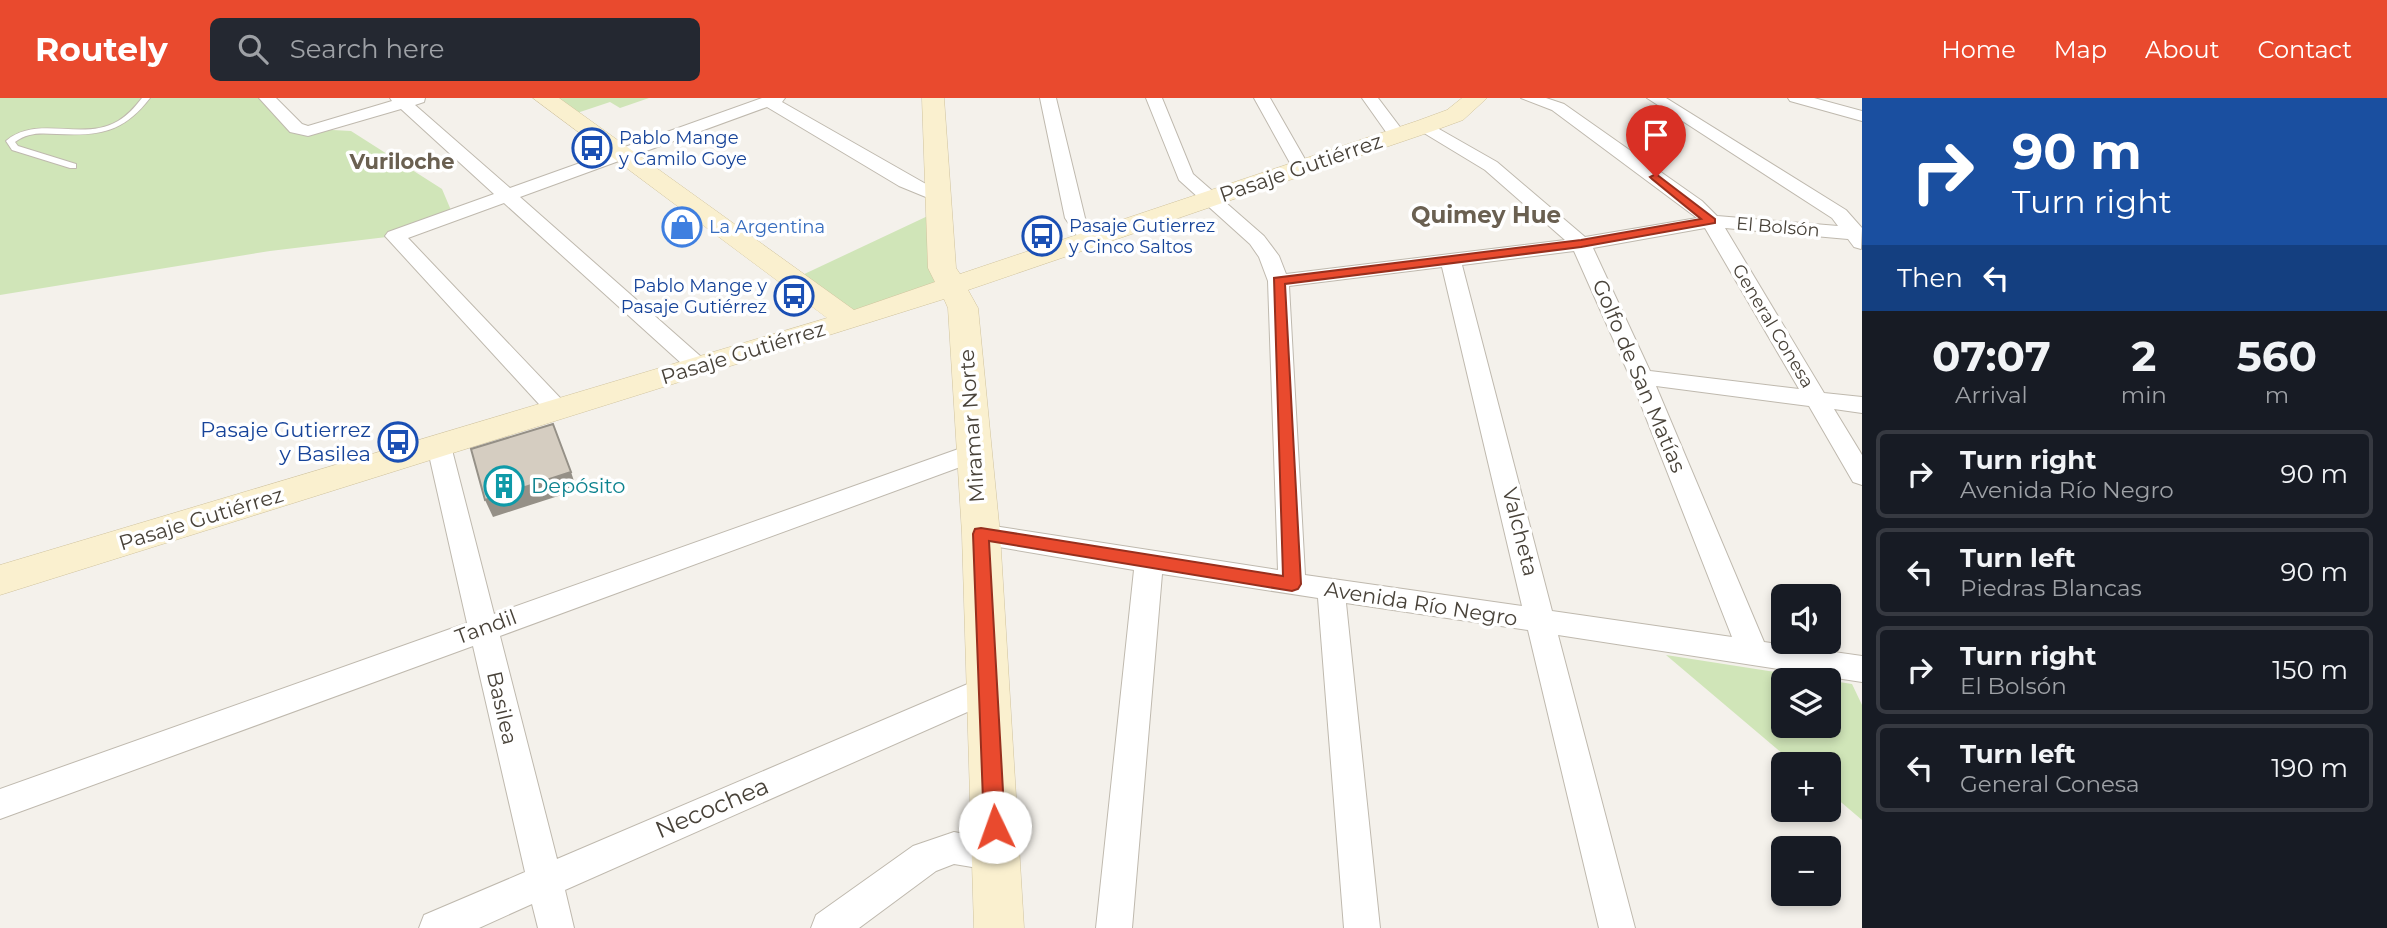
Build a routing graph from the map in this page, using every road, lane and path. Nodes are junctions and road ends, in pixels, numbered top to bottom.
1 (146, 98) edge
2 (267, 98) edge
3 (544, 98) edge
4 (933, 98) edge
5 (1048, 98) edge
6 (1154, 98) edge
7 (1262, 98) edge
8 (1370, 98) edge
9 (1476, 98) edge
10 (1530, 98) edge
11 (1655, 98) edge
12 (1796, 98) edge
13 (773, 99) edge
14 (408, 100) edge
15 (1862, 116) edge
16 (1425, 126) junction
17 (1397, 135) junction
18 (621, 154) junction
19 (74, 166) dead end
20 (1301, 168) junction
21 (506, 195) junction
22 (938, 196) junction
23 (1207, 200) junction
24 (1711, 221) junction
25 (1859, 237) edge
26 (1088, 239) junction
27 (1581, 243) junction
28 (1450, 259) junction
29 (1278, 281) junction
30 (952, 285) junction
31 (850, 321) junction
32 (699, 367) junction
33 (1641, 377) junction
34 (1816, 399) junction
35 (1862, 405) edge
36 (557, 410) junction
37 (439, 446) junction
38 (973, 453) junction
39 (1862, 476) edge
40 (981, 534) junction
41 (1149, 562) junction
42 (0, 580) edge
43 (1292, 584) junction
44 (1331, 590) junction
45 (1543, 622) junction
46 (484, 628) junction
47 (1753, 652) junction
48 (1862, 669) edge
49 (988, 689) junction
50 (0, 804) edge
51 (996, 853) junction
52 (543, 881) junction
53 (437, 928) edge
54 (556, 928) edge
55 (829, 928) edge
56 (999, 928) edge
57 (1114, 928) edge
58 (1362, 928) edge
59 (1617, 928) edge

1 - 19 lane
2 - 14 street
3 - 18 street
4 - 22 street, Miramar Norte
5 - 26 street
6 - 23 street
7 - 20 street
8 - 17 street
9 - 16 street, Pasaje Gutiérrez
10 - 24 street, General Conesa
11 - 25 street
12 - 15 street
13 - 18 street
13 - 22 street
14 - 21 street
16 - 17 street, Pasaje Gutiérrez
16 - 27 street, Golfo de San Matías
17 - 20 street, Pasaje Gutiérrez
18 - 21 street
18 - 31 street
20 - 23 street, Pasaje Gutiérrez
21 - 32 street
21 - 36 street
22 - 30 street, Miramar Norte
23 - 26 street, Pasaje Gutiérrez
23 - 29 street
24 - 25 street, El Bolsón
24 - 27 street, El Bolsón
24 - 34 street, General Conesa
26 - 30 street, Pasaje Gutiérrez
27 - 28 street, El Bolsón
27 - 33 street, Golfo de San Matías
28 - 29 street, El Bolsón
28 - 45 street, Valcheta
29 - 43 street
30 - 31 street, Pasaje Gutiérrez
30 - 38 street, Miramar Norte
31 - 32 street, Pasaje Gutiérrez
32 - 36 street, Pasaje Gutiérrez
33 - 34 street
33 - 47 street, Golfo de San Matías
34 - 35 street
34 - 39 street, General Conesa
36 - 37 street, Pasaje Gutiérrez
37 - 42 street, Pasaje Gutiérrez
37 - 46 street, Basilea
38 - 40 street, Miramar Norte
38 - 46 street, Tandil
40 - 41 street, Avenida Río Negro
40 - 49 street, Miramar Norte
41 - 43 street, Avenida Río Negro
41 - 57 street
43 - 44 street, Avenida Río Negro
44 - 45 street, Avenida Río Negro
44 - 58 street
45 - 47 street, Avenida Río Negro
45 - 59 street, Valcheta
46 - 50 street, Tandil
46 - 52 street, Basilea
47 - 48 street, Avenida Río Negro
49 - 51 street, Miramar Norte
49 - 52 street, Necochea
51 - 55 street
51 - 56 street, Miramar Norte
52 - 53 street, Necochea
52 - 54 street, Basilea

